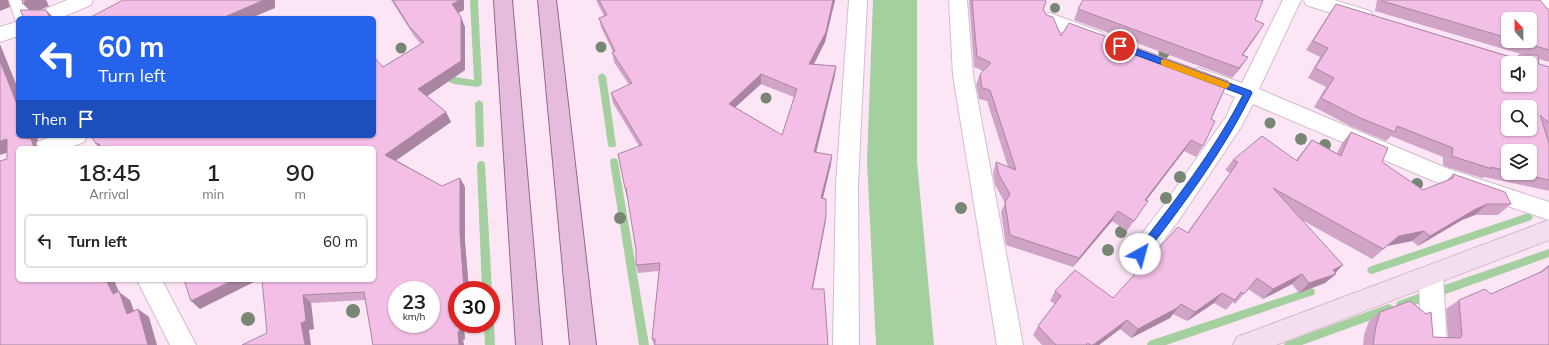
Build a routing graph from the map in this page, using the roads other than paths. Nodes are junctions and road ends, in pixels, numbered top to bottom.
1 (18, 0) edge
2 (84, 0) edge
3 (504, 0) edge
4 (546, 0) edge
5 (858, 0) edge
6 (958, 0) edge
7 (1292, 0) edge
8 (1314, 0) edge
9 (22, 16) edge
10 (48, 16) edge
11 (1050, 20) edge
12 (1381, 21) edge
13 (16, 29) edge
14 (0, 35) edge
15 (1116, 45) edge
16 (1182, 69) edge
17 (1248, 93) junction
18 (75, 139) edge
19 (52, 146) edge
20 (1549, 211) edge
21 (1549, 230) edge
22 (1140, 254) dead end
23 (1431, 276) junction
24 (150, 282) edge
25 (183, 345) edge
26 (530, 345) edge
27 (583, 345) edge
28 (846, 345) edge
29 (1010, 345) edge
30 (1246, 345) edge
31 (1434, 345) edge

1 - 9 street
2 - 10 street
3 - 26 main road
4 - 27 main road
5 - 28 street
6 - 29 street
7 - 17 street
8 - 12 street
11 - 15 street
13 - 14 street
16 - 17 street
17 - 20 street
17 - 22 street
18 - 19 street
21 - 23 main road
23 - 30 main road
23 - 31 street
24 - 25 street

